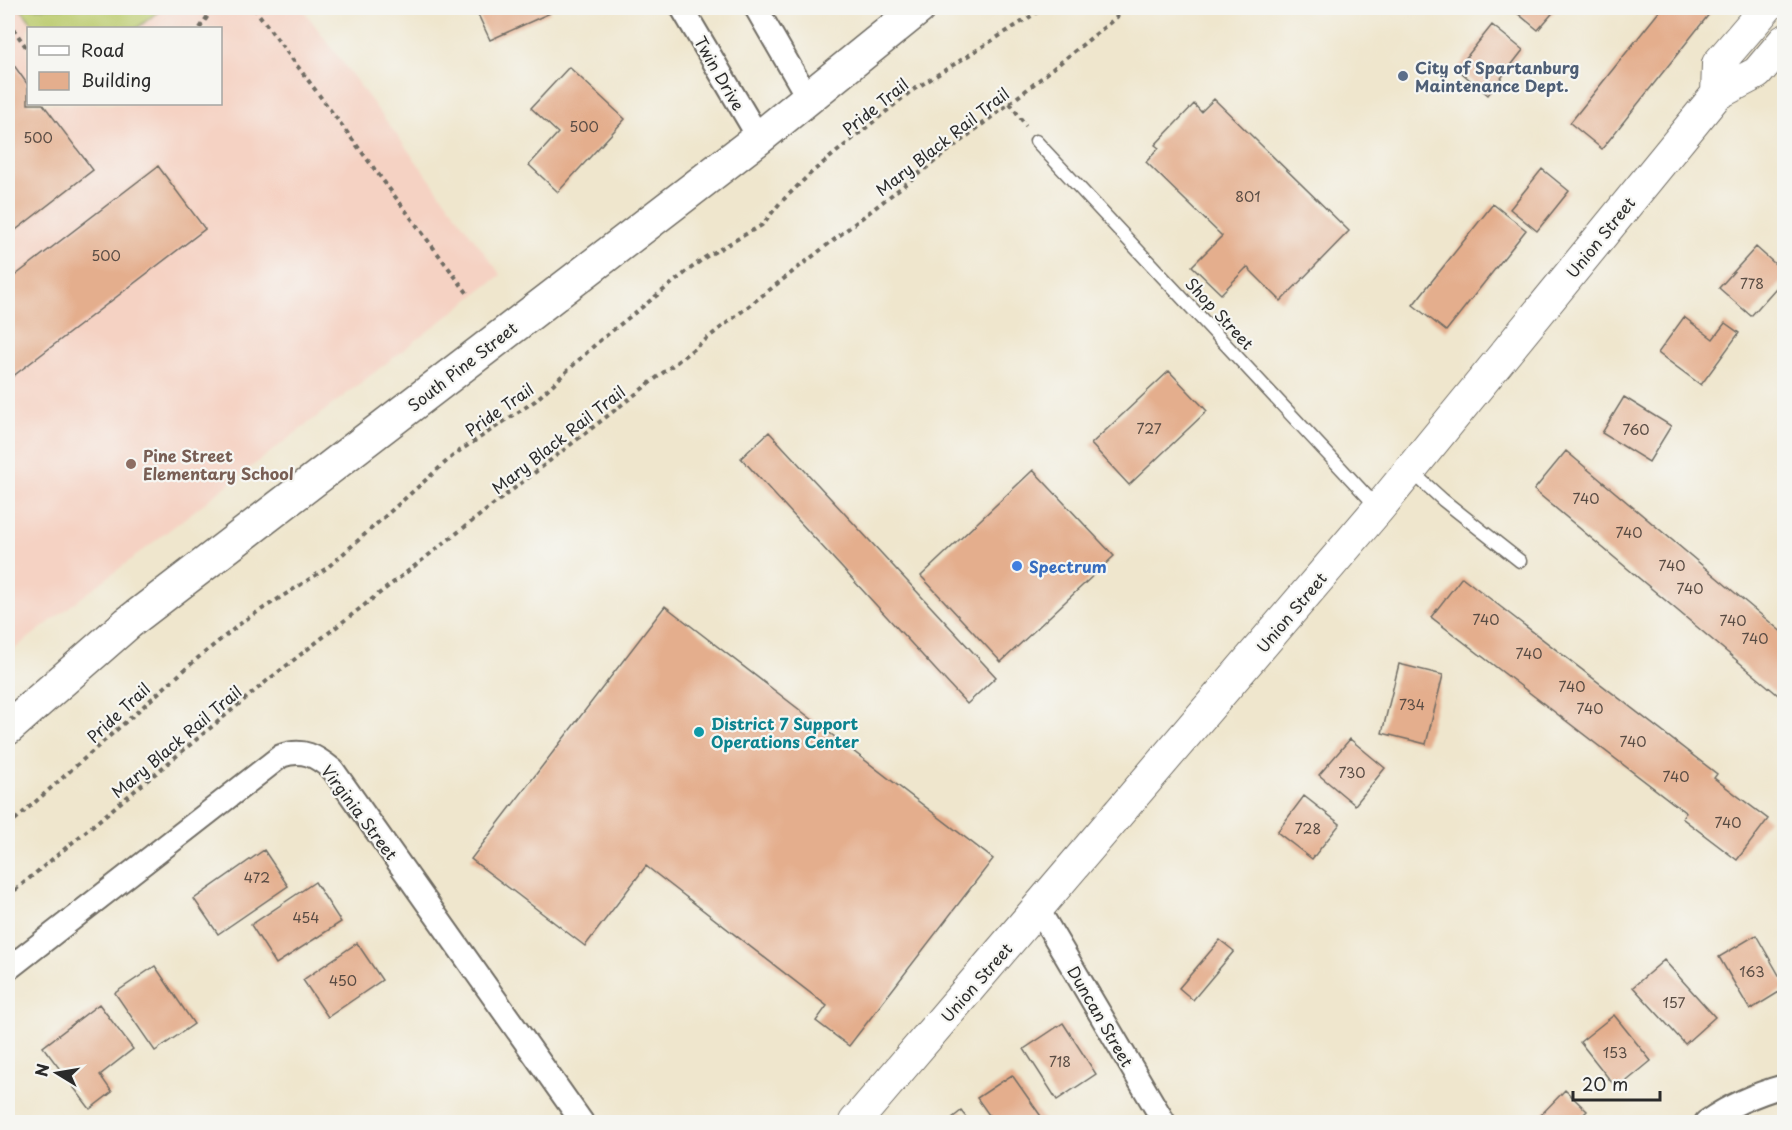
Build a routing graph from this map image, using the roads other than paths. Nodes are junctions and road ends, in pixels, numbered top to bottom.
1 (682, 8) edge
2 (756, 8) edge
3 (919, 8) edge
4 (1766, 8) edge
5 (1785, 41) edge
6 (1717, 94) junction
7 (808, 98) junction
8 (759, 138) junction
9 (1036, 141) dead end
10 (1410, 470) junction
11 (1379, 508) junction
12 (1520, 561) dead end
13 (8, 728) edge
14 (1038, 909) junction
15 (8, 969) edge
16 (1785, 1086) edge
17 (861, 1120) edge
18 (582, 1122) edge
19 (1164, 1122) edge
20 (1706, 1122) edge

1 - 8 street, Twin Drive
2 - 7 street
3 - 7 highway, South Pine Street
4 - 6 main road
5 - 6 main road, Union Street
6 - 10 main road, Union Street
7 - 8 highway, South Pine Street
8 - 13 highway, South Pine Street
9 - 11 lane, Shop Street
10 - 11 main road, Union Street
10 - 12 lane
11 - 14 main road, Union Street
14 - 17 main road, Union Street
14 - 19 street, Duncan Street
15 - 18 street, Virginia Street
16 - 20 street

